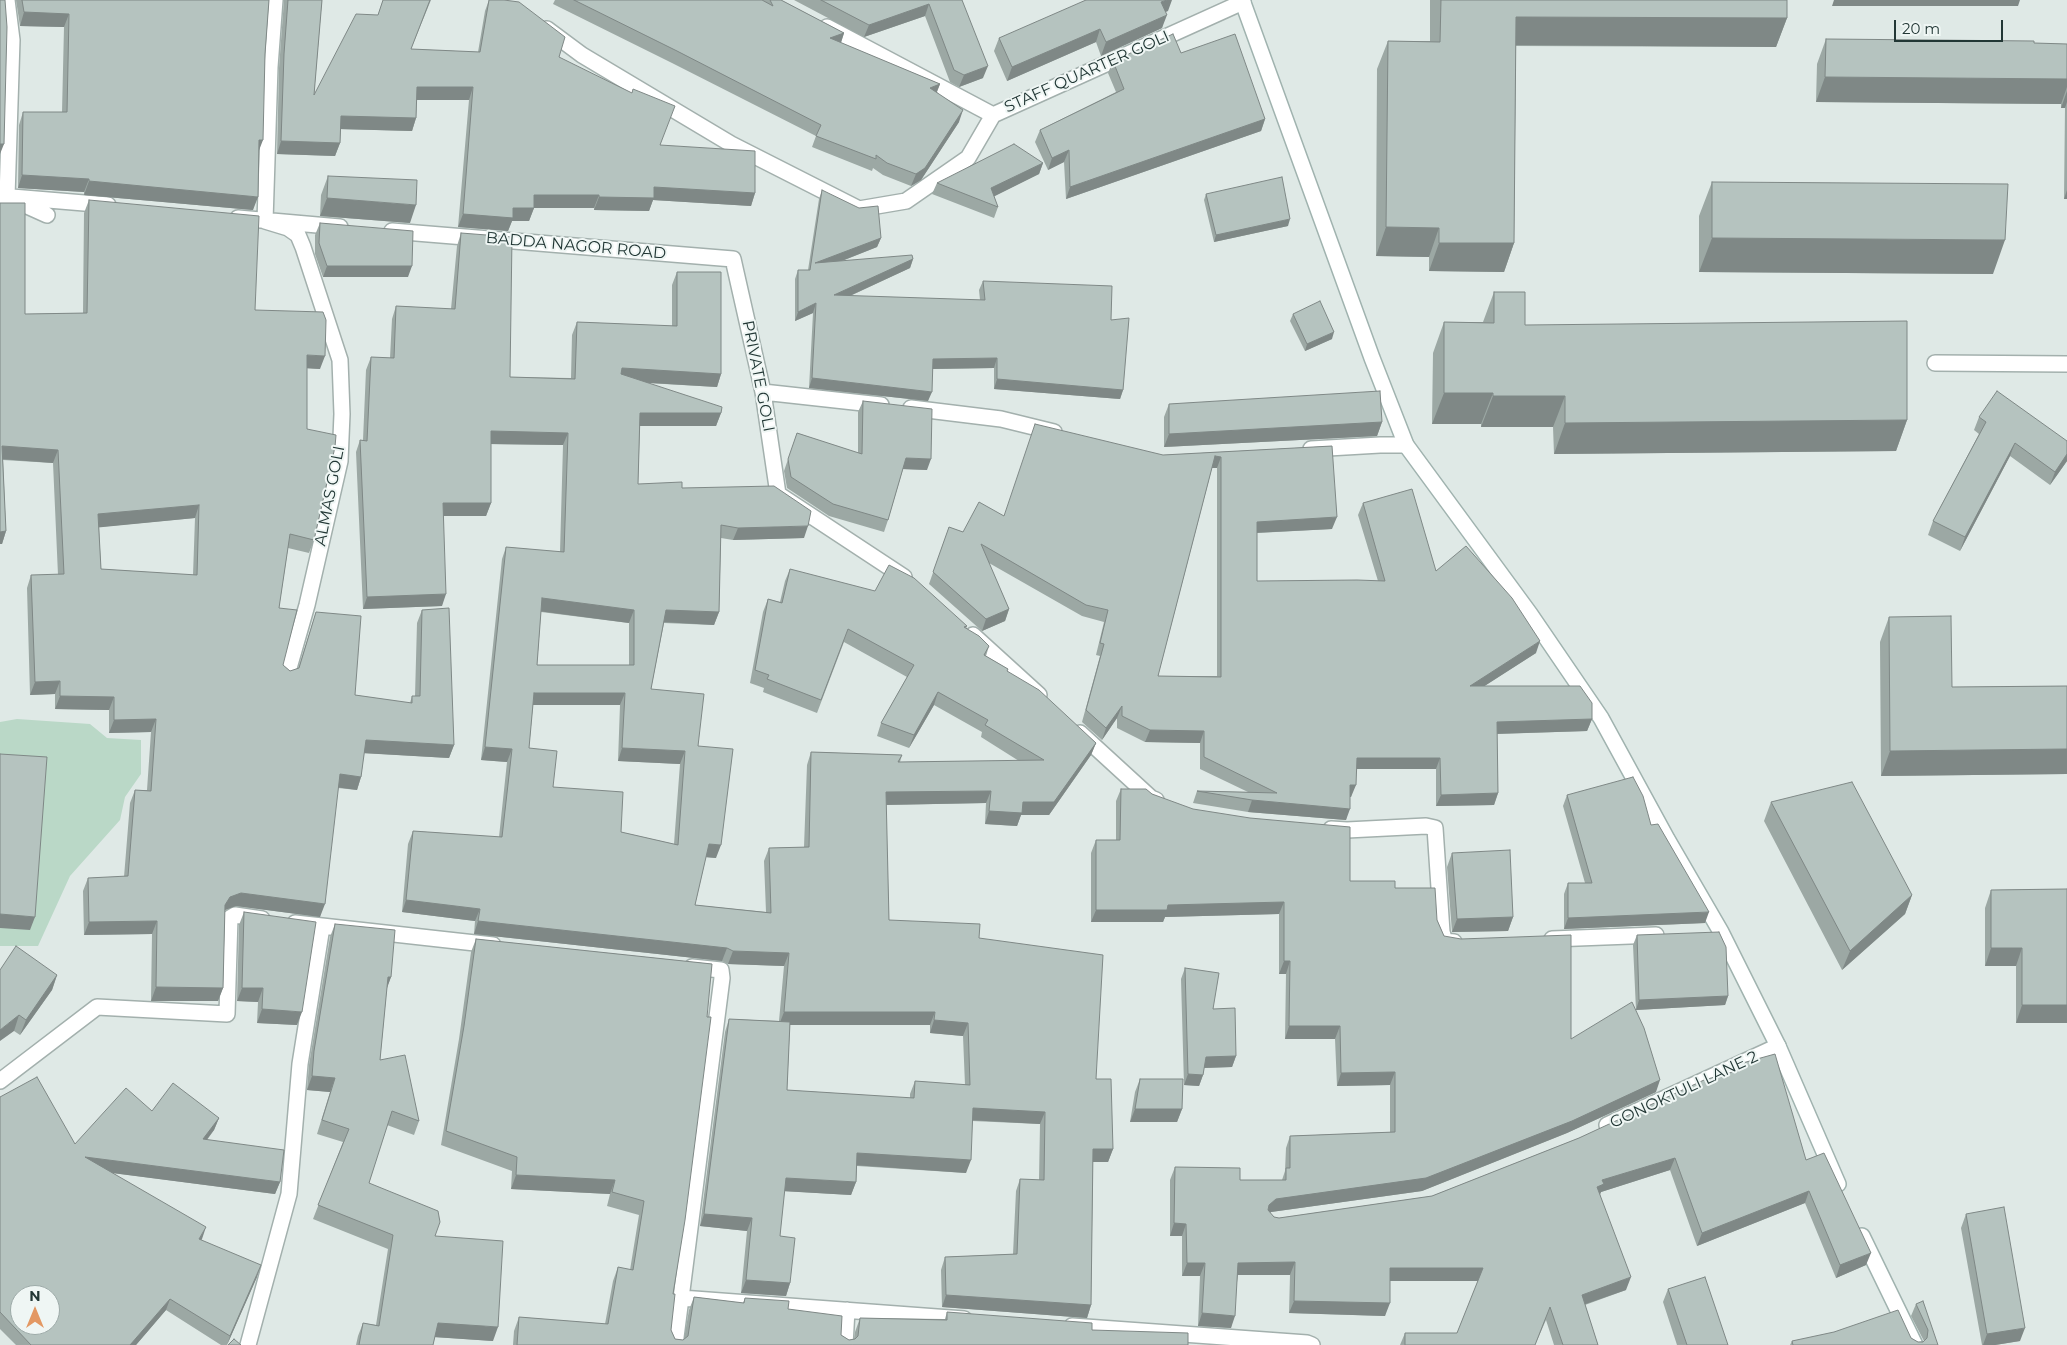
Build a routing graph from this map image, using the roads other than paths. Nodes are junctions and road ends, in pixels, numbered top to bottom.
1 (7, 0) edge
2 (275, 0) edge
3 (1243, 1) edge
4 (538, 22) edge
5 (818, 23) edge
6 (993, 115) junction
7 (3, 196) edge
8 (118, 206) edge
9 (46, 215) dead end
10 (226, 217) edge
11 (266, 221) junction
12 (355, 228) edge
13 (374, 230) edge
14 (733, 259) joint
15 (1935, 363) dead end
16 (2067, 364) edge
17 (763, 392) junction
18 (1066, 435) edge
19 (1406, 445) junction
20 (1293, 450) edge
21 (913, 582) edge
22 (962, 625) edge
23 (287, 675) edge
24 (1053, 708) edge
25 (1067, 720) edge
26 (1166, 804) edge
27 (1317, 828) edge
28 (322, 927) junction
29 (1721, 932) junction
30 (1702, 933) edge
31 (1672, 934) edge
32 (1535, 939) edge
33 (1466, 942) edge
34 (508, 947) edge
35 (675, 965) edge
36 (1778, 1046) junction
37 (0, 1082) edge
38 (1598, 1129) edge
39 (1846, 1202) edge
40 (1854, 1219) edge
41 (681, 1298) junction
42 (847, 1310) junction
43 (974, 1319) edge
44 (1062, 1326) edge
45 (248, 1345) edge
46 (675, 1345) edge
47 (845, 1345) edge
48 (1312, 1345) edge
49 (1915, 1345) edge

1 - 7 street
2 - 11 street
3 - 6 street, STAFF QUARTER GOLI
3 - 19 street
4 - 6 street
5 - 6 street, STAFF QUARTER GOLI
7 - 8 street
7 - 9 street
10 - 11 street
11 - 12 street
11 - 23 street, ALMAS GOLI
13 - 14 street, BADDA NAGOR ROAD
14 - 17 street, PRIVATE GOLI
15 - 16 street
17 - 18 street
17 - 21 street, PRIVATE GOLI
19 - 20 street
19 - 29 street
22 - 24 street
25 - 26 street
27 - 33 street
28 - 34 street
28 - 37 street
28 - 45 street
29 - 30 street
29 - 36 street
31 - 32 street
35 - 41 street
36 - 38 street, GONOKTULI LANE 2
36 - 39 street
40 - 49 street
41 - 42 street
41 - 46 street
42 - 43 street
42 - 47 street
44 - 48 street

